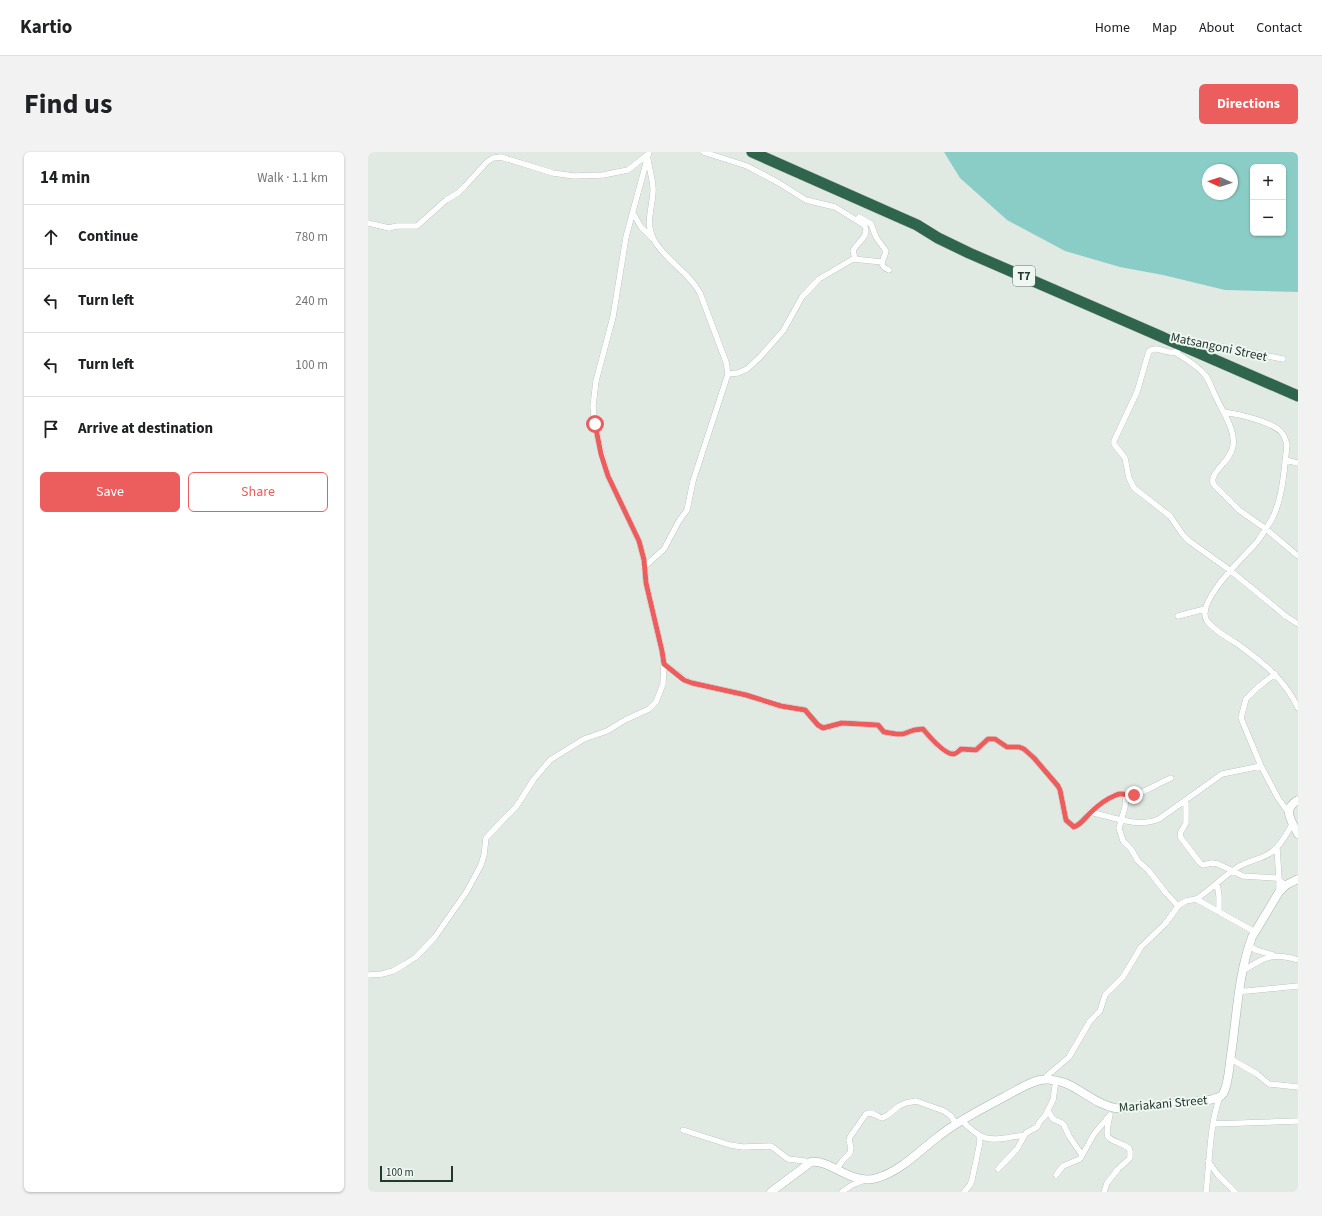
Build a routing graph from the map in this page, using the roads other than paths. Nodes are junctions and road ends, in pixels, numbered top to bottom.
1 (703, 152) edge
2 (752, 152) edge
3 (648, 153) edge
4 (835, 207) junction
5 (633, 214) junction
6 (368, 223) edge
7 (654, 240) junction
8 (855, 258) junction
9 (882, 262) junction
10 (889, 270) dead end
11 (1154, 332) junction
12 (1179, 349) junction
13 (1283, 359) dead end
14 (728, 374) junction
15 (1298, 396) edge
16 (1224, 412) junction
17 (1285, 460) junction
18 (1298, 463) edge
19 (1266, 529) junction
20 (1298, 556) edge
21 (644, 567) junction
22 (1231, 571) junction
23 (1205, 609) junction
24 (1178, 616) dead end
25 (1298, 624) edge
26 (664, 664) junction
27 (1275, 674) junction
28 (1298, 708) edge
29 (1260, 766) junction
30 (1172, 778) dead end
31 (1126, 795) junction
32 (1186, 800) junction
33 (1298, 800) edge
34 (1090, 812) junction
35 (1288, 812) junction
36 (1122, 819) junction
37 (1293, 823) junction
38 (1298, 834) edge
39 (1277, 848) junction
40 (1233, 870) junction
41 (1298, 879) edge
42 (1282, 882) junction
43 (1217, 883) junction
44 (1196, 899) junction
45 (1178, 906) junction
46 (1219, 912) junction
47 (1255, 932) junction
48 (1249, 946) junction
49 (1274, 955) junction
50 (1298, 960) edge
51 (1243, 971) junction
52 (368, 975) edge
53 (1298, 986) edge
54 (1239, 994) junction
55 (1231, 1059) junction
56 (1045, 1079) junction
57 (1056, 1080) junction
58 (1298, 1087) edge
59 (1220, 1096) junction
60 (1117, 1108) junction
61 (1048, 1111) junction
62 (1110, 1115) junction
63 (1298, 1121) edge
64 (959, 1123) junction
65 (1213, 1124) junction
66 (683, 1130) dead end
67 (979, 1136) junction
68 (1024, 1136) junction
69 (1082, 1154) junction
70 (1208, 1161) junction
71 (808, 1163) junction
72 (998, 1168) dead end
73 (836, 1170) junction
74 (1056, 1175) dead end
75 (866, 1179) junction
76 (770, 1192) edge
77 (842, 1192) edge
78 (964, 1192) edge
79 (1104, 1192) edge
80 (1206, 1192) edge
81 (1235, 1192) edge

1 - 4 street
2 - 11 highway, T7
3 - 5 street
3 - 6 street
3 - 7 street
4 - 8 street
4 - 9 street
5 - 7 street
5 - 21 street
7 - 14 street
8 - 9 street
8 - 14 street
9 - 10 street
11 - 12 highway, T7
11 - 13 street, Matsangoni Street
12 - 15 highway, T7
12 - 16 street
12 - 22 street
14 - 21 street
16 - 17 street
16 - 19 street
17 - 18 street
17 - 19 street
19 - 20 street
19 - 22 street
21 - 26 street
22 - 23 street
22 - 25 street
23 - 24 street
23 - 27 street
26 - 34 street
26 - 52 street
27 - 28 street
27 - 29 street
29 - 32 street
29 - 35 street
30 - 31 street
31 - 34 street
31 - 36 street
32 - 36 street
32 - 40 street
33 - 35 street
34 - 36 street
35 - 37 street
36 - 45 street
37 - 38 street
37 - 39 street
39 - 40 street
39 - 42 street
40 - 42 street
40 - 43 street
41 - 42 street, Mariakani Street
42 - 47 street, Mariakani Street
43 - 44 street
43 - 46 street
44 - 45 street
44 - 46 street
45 - 56 street
46 - 47 street
47 - 48 street, Mariakani Street
48 - 49 street
48 - 51 street, Mariakani Street
49 - 50 street
49 - 51 street
51 - 54 street, Mariakani Street
53 - 54 street
54 - 55 street, Mariakani Street
55 - 58 street
55 - 59 street, Mariakani Street
56 - 57 street, Mariakani Street
56 - 64 street, Mariakani Street
57 - 60 street, Mariakani Street
57 - 61 street
59 - 60 street, Mariakani Street
59 - 65 street
60 - 62 street
61 - 68 street
61 - 69 street
62 - 69 street
62 - 79 street
63 - 65 street
64 - 67 street
64 - 73 street
64 - 75 street, Mariakani Street
65 - 70 street
66 - 71 street
67 - 68 street
67 - 78 street
68 - 72 street
69 - 74 street
70 - 80 street
70 - 81 street
71 - 73 street, Mariakani Street
71 - 76 street
73 - 75 street, Mariakani Street
75 - 77 street

